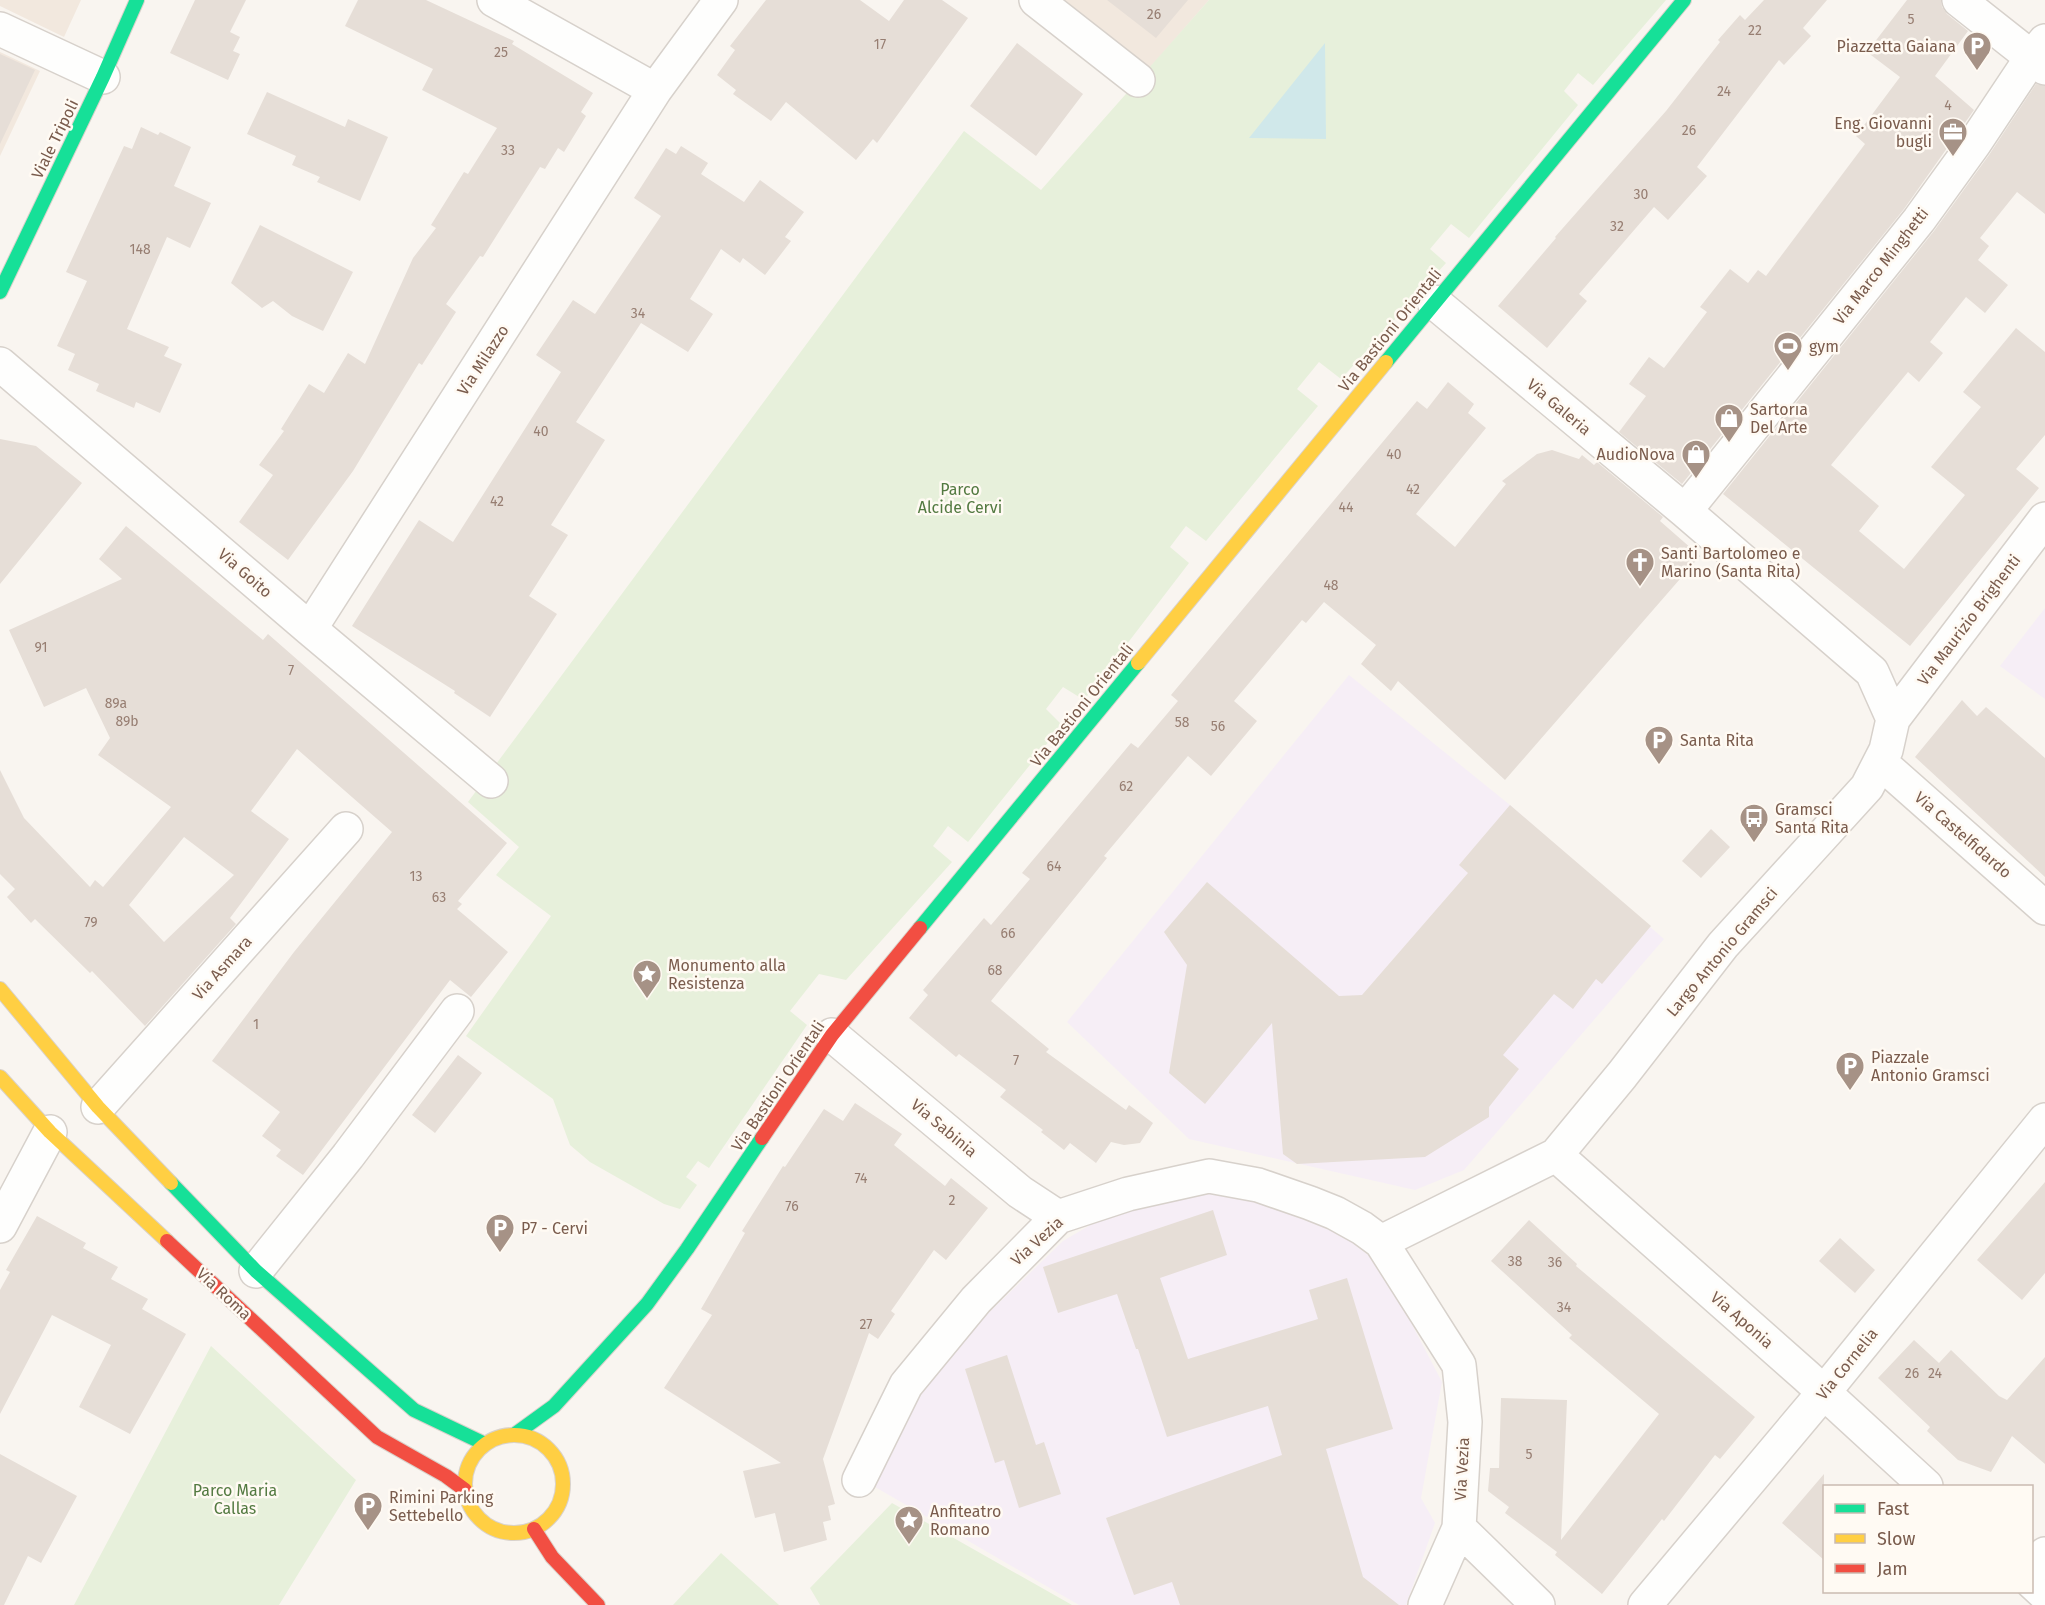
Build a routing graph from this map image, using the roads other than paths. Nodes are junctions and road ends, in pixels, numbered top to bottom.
1 (137, 0) edge
2 (494, 0) edge
3 (721, 0) edge
4 (1036, 0) edge
5 (1684, 0) edge
6 (1959, 0) edge
7 (0, 29) edge
8 (2041, 55) edge
9 (103, 77) junction
10 (1138, 80) dead end
11 (655, 90) junction
12 (0, 292) edge
13 (1434, 302) junction
14 (0, 364) edge
15 (1685, 511) junction
16 (2045, 519) edge
17 (310, 629) junction
18 (1887, 744) junction
19 (491, 780) dead end
20 (346, 829) dead end
21 (2045, 908) edge
22 (0, 989) edge
23 (457, 1011) dead end
24 (832, 1035) junction
25 (0, 1077) edge
26 (98, 1107) junction
27 (2045, 1120) edge
28 (50, 1132) junction
29 (1556, 1155) junction
30 (1059, 1218) junction
31 (0, 1226) edge
32 (1381, 1242) junction
33 (256, 1271) junction
34 (1824, 1392) junction
35 (514, 1435) junction
36 (485, 1444) junction
37 (859, 1480) dead end
38 (1925, 1485) edge
39 (465, 1490) junction
40 (1459, 1528) junction
41 (534, 1529) junction
42 (2045, 1554) edge
43 (2033, 1567) edge
44 (2033, 1584) edge
45 (2045, 1594) edge
46 (598, 1605) edge
47 (1425, 1605) edge
48 (1539, 1605) edge
49 (1645, 1605) edge

1 - 9 street, Viale Tripoli
2 - 11 street
3 - 11 street, Via Milazzo
4 - 10 street
5 - 13 street, Via Bastioni Orientali
6 - 8 street
7 - 9 street
8 - 15 street, Via Marco Minghetti
9 - 12 street, Viale Tripoli
11 - 17 street, Via Milazzo
13 - 15 street, Via Galeria
13 - 24 street, Via Bastioni Orientali
14 - 17 street, Via Goito
15 - 18 street, Via Galeria
16 - 18 street, Via Maurizio Brighenti
17 - 19 street, Via Goito
18 - 21 street, Via Castelfidardo
18 - 29 street, Largo Antonio Gramsci
20 - 26 street, Via Asmara
22 - 26 street
23 - 33 street
24 - 30 street, Via Sabinia
24 - 35 street, Via Bastioni Orientali
25 - 28 street, Via Roma
26 - 33 street
27 - 34 street, Via Cornelia
28 - 31 street
28 - 39 street, Via Roma
29 - 32 street
29 - 34 street, Via Aponia
30 - 32 street, Via Vezia
30 - 37 street, Via Vezia
32 - 40 street, Via Vezia
33 - 36 street
34 - 38 street, Via Aponia
34 - 49 street, Via Cornelia
35 - 36 street
35 - 41 street
36 - 39 street
39 - 41 street
40 - 47 street, Via Vezia
40 - 48 street
41 - 46 street
42 - 43 street
44 - 45 street

